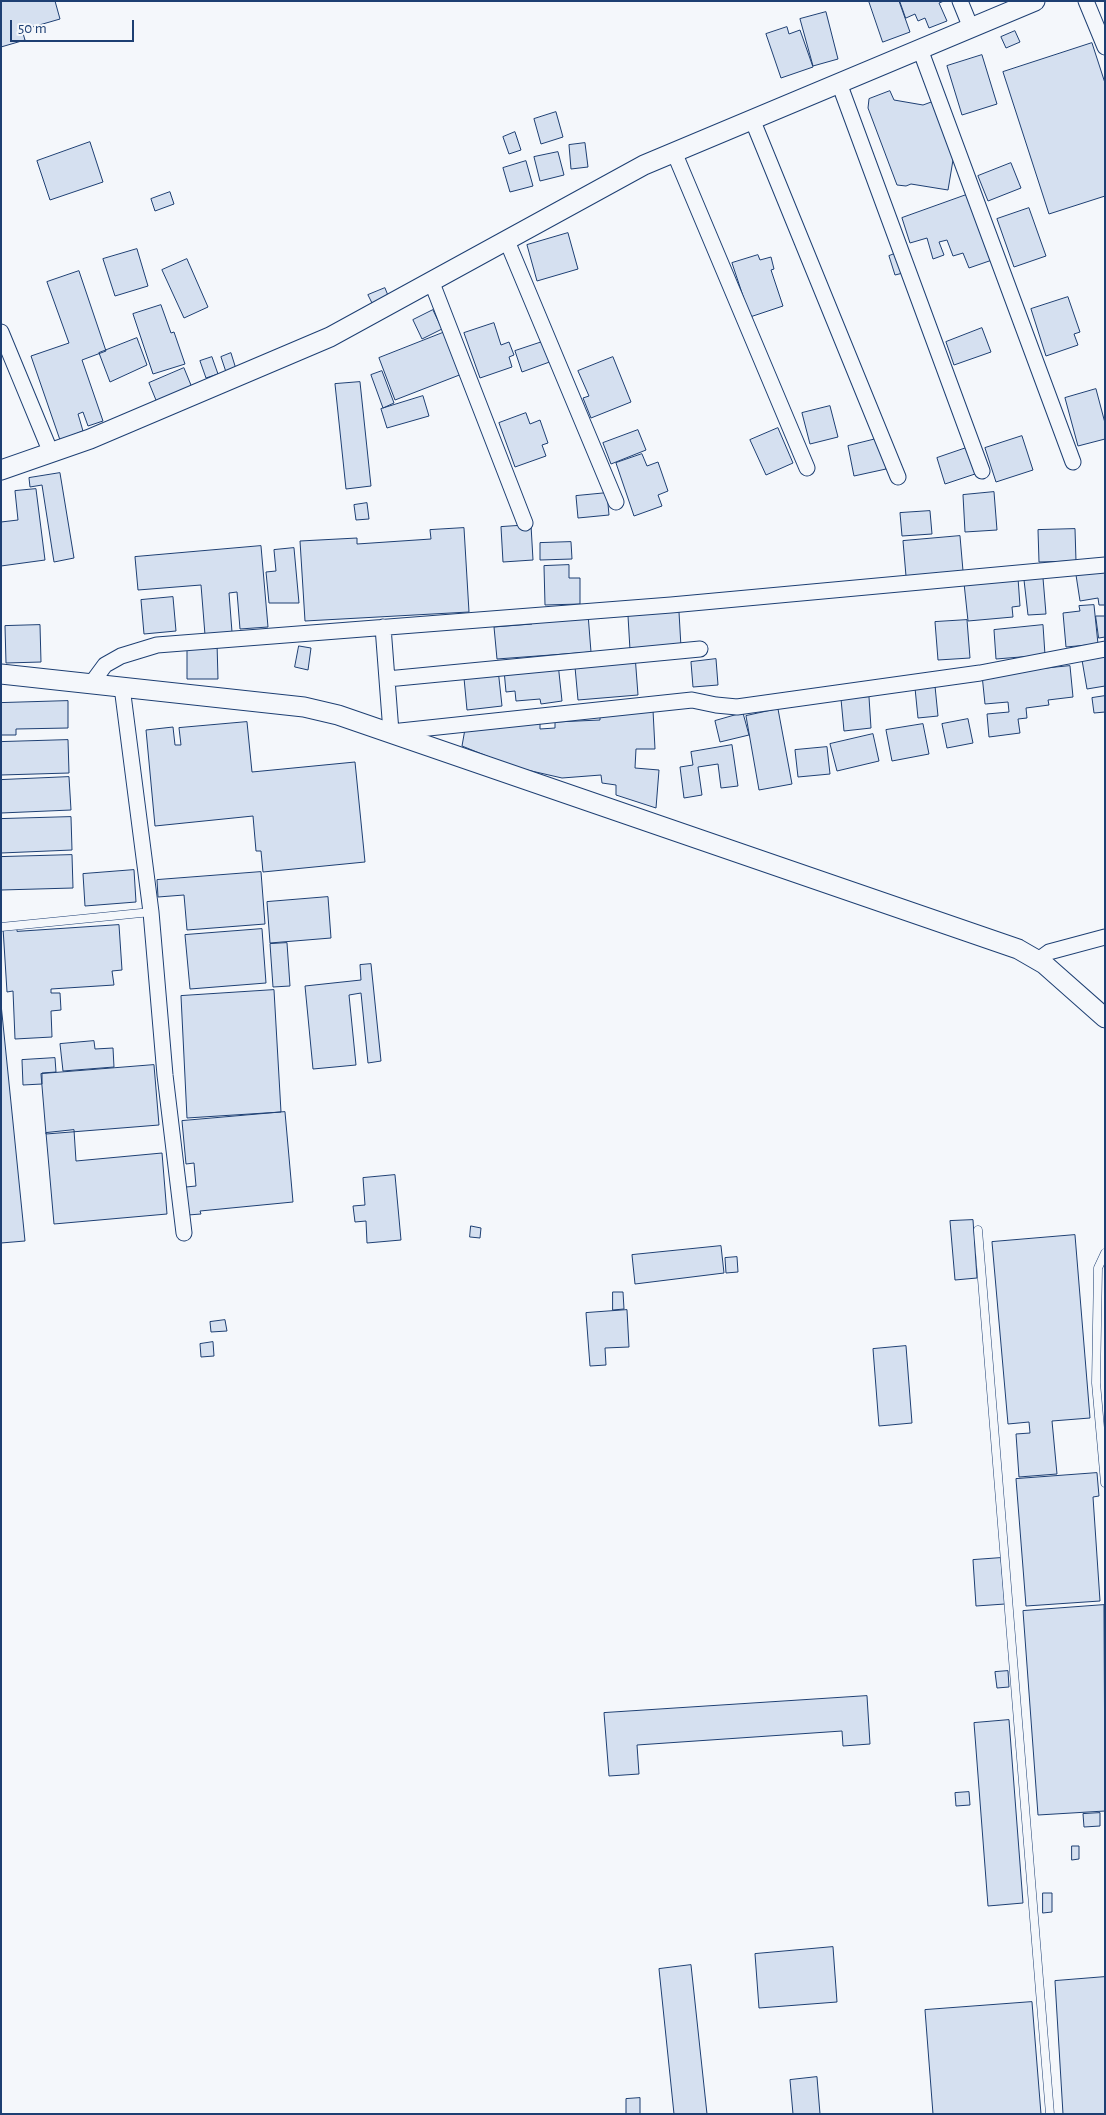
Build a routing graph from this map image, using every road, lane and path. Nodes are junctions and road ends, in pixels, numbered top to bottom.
1 (960, 1) edge
2 (1086, 1) edge
3 (1023, 4) edge
4 (972, 28) junction
5 (1105, 47) edge
6 (920, 49) junction
7 (839, 83) junction
8 (752, 119) junction
9 (674, 152) junction
10 (507, 241) junction
11 (432, 282) junction
12 (1, 332) edge
13 (51, 453) junction
14 (1073, 462) dead end
15 (807, 468) dead end
16 (1, 470) edge
17 (982, 471) dead end
18 (898, 477) dead end
19 (616, 502) dead end
20 (525, 523) dead end
21 (1105, 566) edge
22 (383, 627) junction
23 (700, 649) dead end
24 (1105, 649) edge
25 (1, 674) edge
26 (387, 679) junction
27 (91, 684) junction
28 (122, 687) junction
29 (391, 732) junction
30 (151, 912) junction
31 (1, 927) edge
32 (1105, 936) edge
33 (1038, 960) junction
34 (1105, 1018) edge
35 (978, 1230) dead end
36 (184, 1233) dead end
37 (1105, 1253) edge
38 (1105, 1483) edge
39 (1050, 2114) edge

1 - 4 street
2 - 5 street
3 - 4 street
4 - 6 street
6 - 7 street
6 - 14 street
7 - 8 street
7 - 17 street
8 - 9 street
8 - 18 street
9 - 10 street
9 - 15 street
10 - 11 street
10 - 19 street
11 - 13 street
11 - 20 street
12 - 13 street
13 - 16 street
21 - 22 street
22 - 26 street
22 - 27 street
23 - 26 street
24 - 29 street
25 - 27 street
26 - 29 street
27 - 28 street
28 - 29 street
28 - 30 street
29 - 33 street
30 - 31 lane
30 - 36 street
32 - 33 street
33 - 34 street
35 - 39 lane
37 - 38 lane

